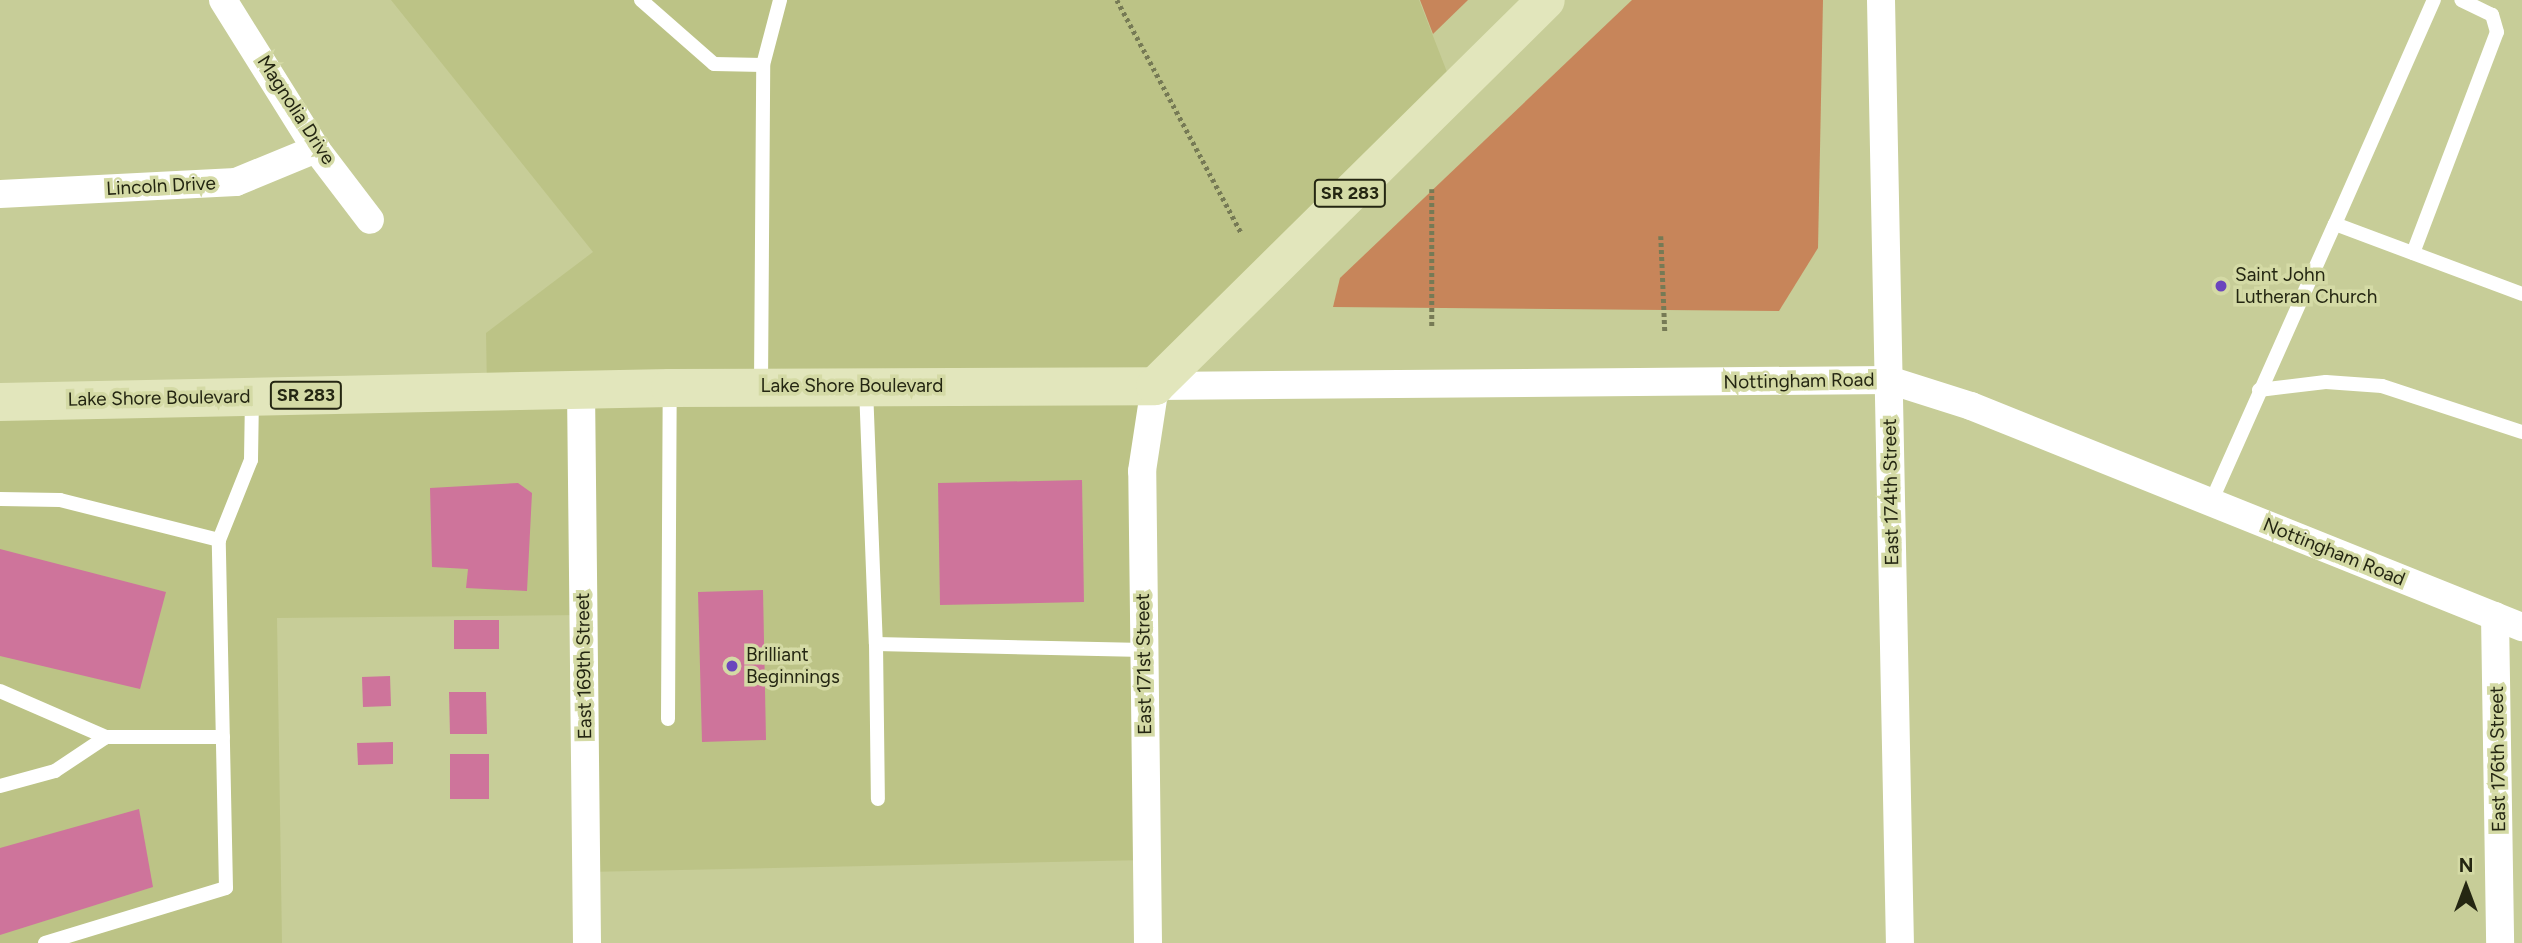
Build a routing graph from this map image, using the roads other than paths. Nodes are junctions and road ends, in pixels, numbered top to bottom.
1 (223, 0) edge
2 (641, 0) edge
3 (780, 0) edge
4 (1546, 0) edge
5 (1881, 0) edge
6 (2434, 0) edge
7 (2462, 0) edge
8 (764, 65) junction
9 (316, 149) junction
10 (0, 194) edge
11 (370, 220) dead end
12 (2335, 224) junction
13 (2413, 253) junction
14 (2522, 293) edge
15 (1889, 380) junction
16 (761, 386) junction
17 (866, 386) junction
18 (1155, 386) junction
19 (670, 388) junction
20 (581, 389) junction
21 (2259, 390) junction
22 (252, 396) junction
23 (0, 402) edge
24 (2522, 432) edge
25 (0, 499) edge
26 (2211, 502) junction
27 (219, 540) junction
28 (2495, 617) junction
29 (2522, 627) edge
30 (876, 644) junction
31 (1144, 650) junction
32 (0, 691) edge
33 (668, 719) dead end
34 (106, 737) junction
35 (223, 737) junction
36 (0, 786) edge
37 (878, 799) dead end
38 (45, 943) edge
39 (587, 943) edge
40 (1148, 943) edge
41 (1900, 943) edge
42 (2500, 943) edge

1 - 9 street, Magnolia Drive
2 - 8 lane
3 - 8 lane
4 - 18 main road, SR 283
5 - 15 street, East 174th Street
6 - 12 lane
7 - 13 lane
8 - 16 lane
9 - 10 street, Lincoln Drive
9 - 11 street, Magnolia Drive
12 - 13 lane
12 - 21 lane
13 - 14 lane
15 - 18 street, Nottingham Road
15 - 26 street, Nottingham Road
15 - 41 street, East 174th Street
16 - 17 main road, Lake Shore Boulevard / SR 283
16 - 19 main road, Lake Shore Boulevard / SR 283
17 - 18 main road, Lake Shore Boulevard / SR 283
17 - 30 lane
18 - 31 street, East 171st Street
19 - 20 main road, Lake Shore Boulevard / SR 283
19 - 33 lane
20 - 22 main road, Lake Shore Boulevard / SR 283
20 - 39 street, East 169th Street
21 - 24 lane
21 - 26 lane
22 - 23 main road, Lake Shore Boulevard / SR 283
22 - 27 lane
25 - 27 lane
26 - 28 street, Nottingham Road
27 - 35 lane
28 - 29 street, Nottingham Road
28 - 42 street, East 176th Street
30 - 31 lane
30 - 37 lane
31 - 40 street, East 171st Street
32 - 34 lane
34 - 35 lane
34 - 36 lane
35 - 38 lane

